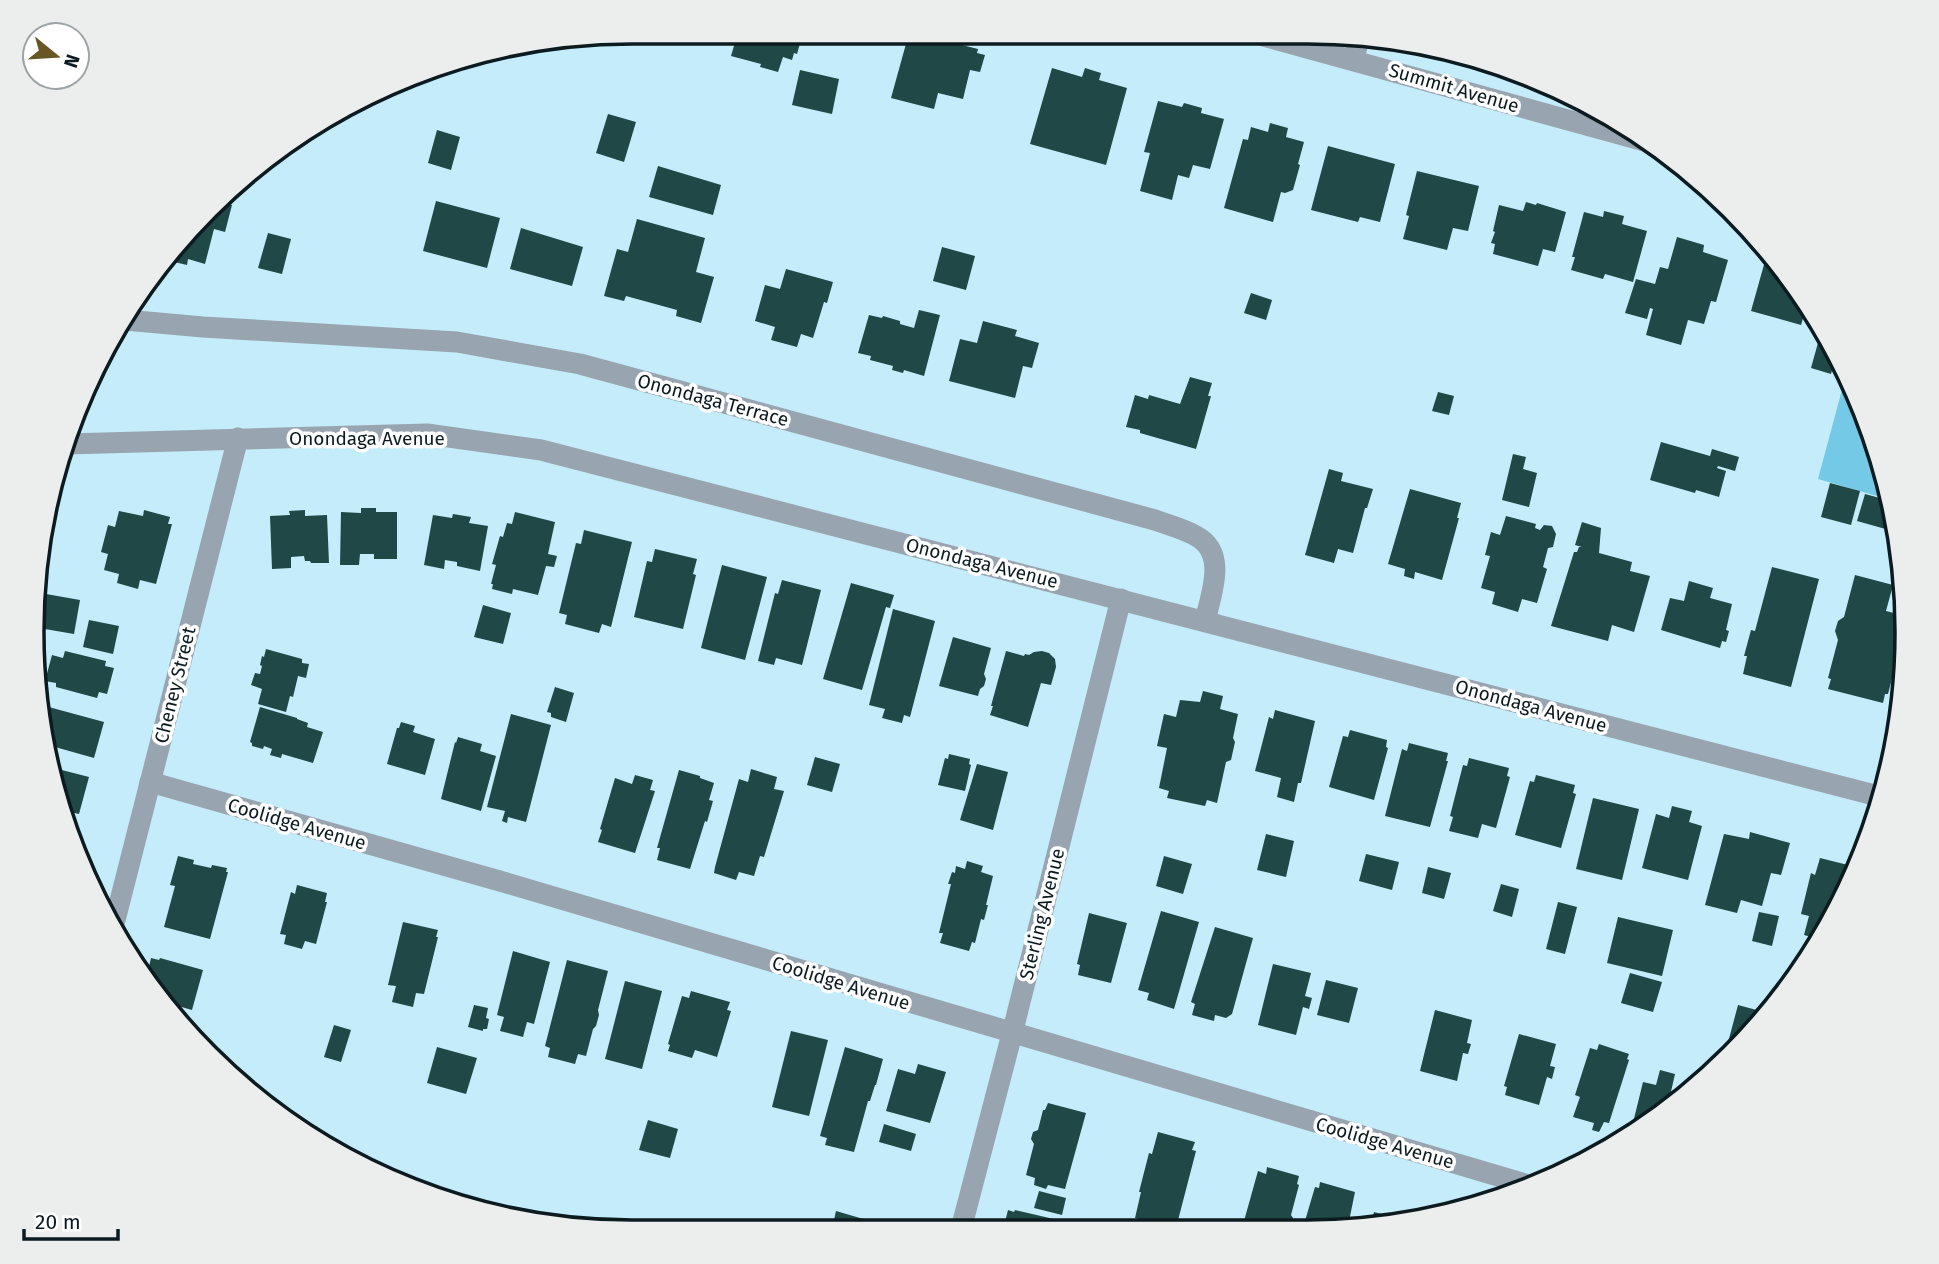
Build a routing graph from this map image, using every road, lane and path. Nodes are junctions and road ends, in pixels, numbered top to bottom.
1 (1293, 44) edge
2 (1357, 46) edge
3 (1353, 60) junction
4 (1619, 134) edge
5 (133, 321) edge
6 (238, 438) junction
7 (75, 444) edge
8 (1121, 599) junction
9 (1205, 621) junction
10 (150, 782) junction
11 (1872, 794) edge
12 (116, 914) edge
13 (1012, 1034) junction
14 (1516, 1181) edge
15 (963, 1220) edge

1 - 3 street, Summit Avenue
2 - 3 street
3 - 4 street, Summit Avenue
5 - 9 street, Onondaga Terrace
6 - 7 street, Onondaga Avenue
6 - 8 street, Onondaga Avenue
6 - 10 street, Cheney Street
8 - 9 street, Onondaga Avenue
8 - 13 street, Sterling Avenue
9 - 11 street, Onondaga Avenue
10 - 12 street, Cheney Street
10 - 13 street, Coolidge Avenue
13 - 14 street, Coolidge Avenue
13 - 15 street, Sterling Avenue

